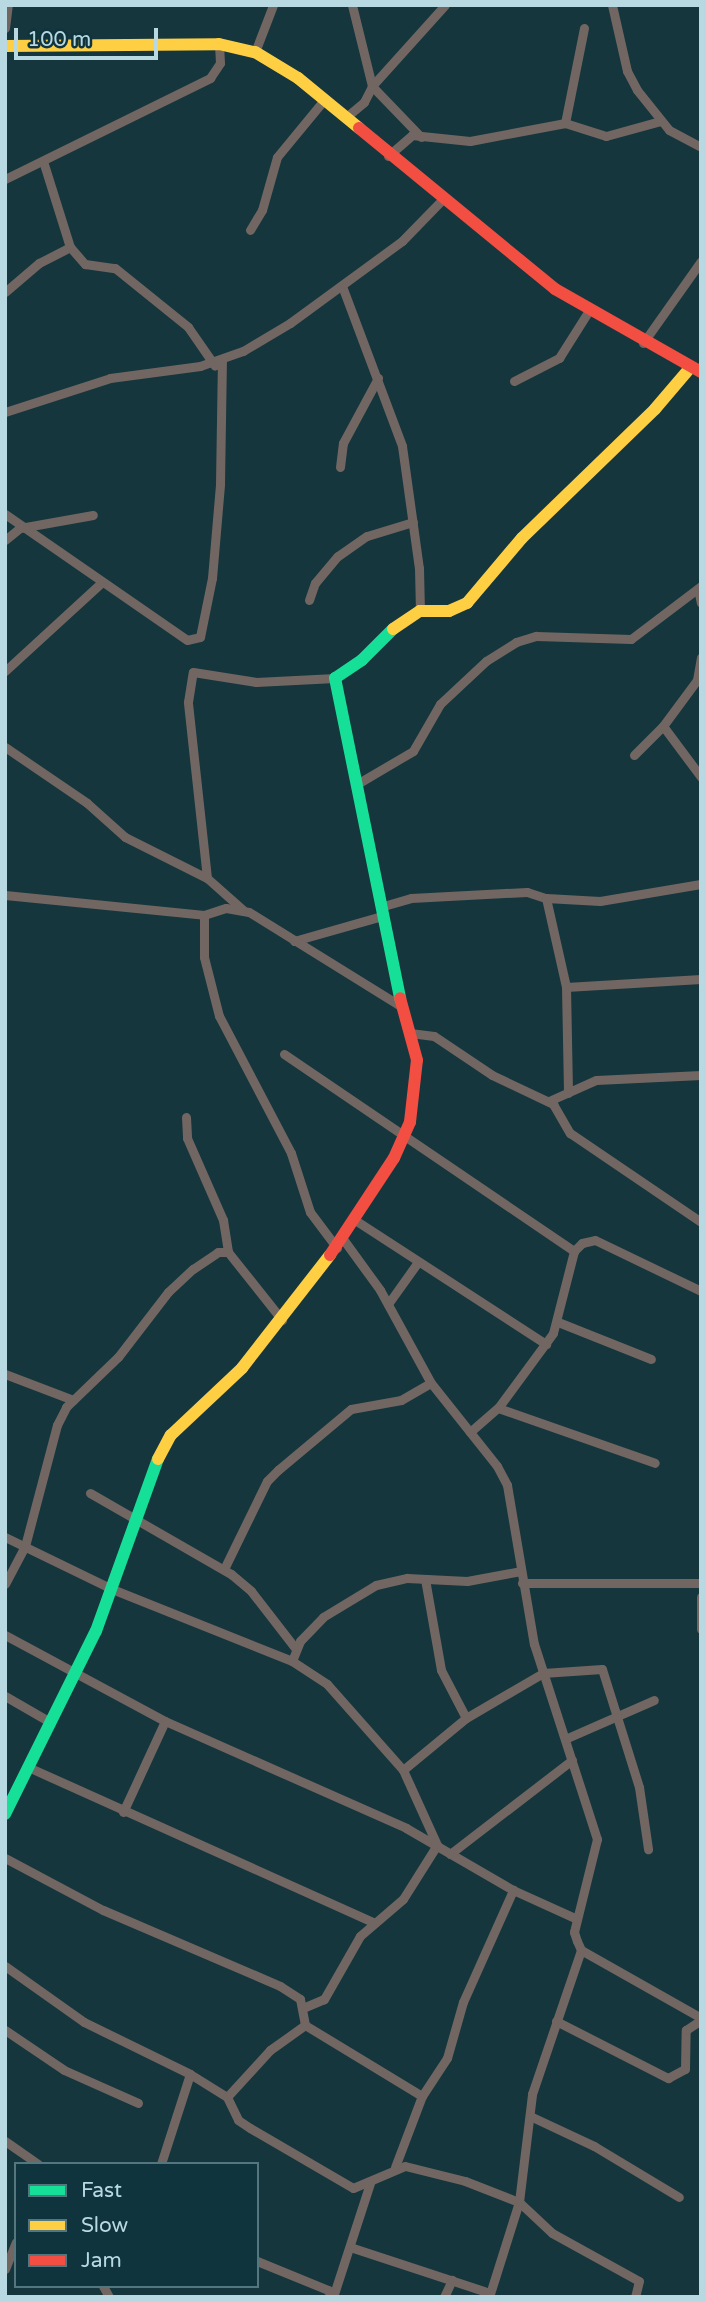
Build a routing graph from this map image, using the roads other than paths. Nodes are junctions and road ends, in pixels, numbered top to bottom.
1 (8, 5) edge
2 (273, 5) edge
3 (352, 5) edge
4 (444, 5) edge
5 (612, 5) edge
6 (5, 28) edge
7 (584, 28) dead end
8 (219, 44) junction
9 (5, 46) edge
10 (255, 52) junction
11 (373, 86) junction
12 (324, 100) junction
13 (345, 118) junction
14 (661, 121) junction
15 (565, 123) junction
16 (421, 137) junction
17 (701, 147) edge
18 (388, 156) junction
19 (43, 161) junction
20 (5, 179) edge
21 (442, 200) junction
22 (250, 230) dead end
23 (70, 247) junction
24 (701, 261) edge
25 (342, 286) junction
26 (5, 292) edge
27 (588, 312) junction
28 (643, 342) junction
29 (217, 361) junction
30 (696, 370) edge
31 (378, 378) junction
32 (514, 382) dead end
33 (5, 412) edge
34 (340, 467) dead end
35 (5, 514) edge
36 (93, 515) dead end
37 (413, 522) junction
38 (20, 528) junction
39 (5, 540) edge
40 (101, 583) junction
41 (699, 587) edge
42 (309, 600) dead end
43 (701, 603) edge
44 (420, 611) junction
45 (701, 657) edge
46 (5, 671) edge
47 (335, 678) junction
48 (663, 726) junction
49 (5, 747) edge
50 (634, 755) dead end
51 (701, 777) edge
52 (357, 784) junction
53 (207, 878) junction
54 (701, 884) edge
55 (5, 895) edge
56 (546, 898) junction
57 (243, 909) junction
58 (381, 911) junction
59 (204, 915) junction
60 (294, 941) junction
61 (701, 979) edge
62 (566, 987) junction
63 (402, 1007) junction
64 (410, 1033) junction
65 (284, 1054) dead end
66 (701, 1075) edge
67 (568, 1093) junction
68 (549, 1101) junction
69 (186, 1116) dead end
70 (402, 1139) junction
71 (355, 1220) junction
72 (701, 1223) edge
73 (340, 1244) junction
74 (573, 1251) junction
75 (228, 1252) junction
76 (418, 1262) junction
77 (701, 1291) edge
78 (388, 1304) junction
79 (282, 1320) junction
80 (558, 1322) junction
81 (546, 1344) junction
82 (651, 1359) dead end
83 (5, 1374) edge
84 (431, 1384) junction
85 (73, 1401) junction
86 (498, 1408) junction
87 (470, 1433) junction
88 (655, 1464) dead end
89 (90, 1493) dead end
90 (137, 1522) junction
91 (5, 1537) edge
92 (25, 1546) junction
93 (224, 1569) junction
94 (521, 1571) junction
95 (425, 1579) junction
96 (522, 1583) junction
97 (701, 1583) edge
98 (5, 1584) edge
99 (112, 1590) junction
100 (701, 1597) edge
101 (701, 1629) edge
102 (5, 1635) edge
103 (296, 1648) junction
104 (292, 1661) junction
105 (543, 1672) junction
106 (74, 1674) junction
107 (5, 1696) edge
108 (654, 1700) dead end
109 (616, 1717) junction
110 (466, 1718) junction
111 (164, 1721) junction
112 (50, 1722) junction
113 (565, 1739) junction
114 (572, 1760) junction
115 (28, 1767) junction
116 (403, 1770) junction
117 (6, 1812) edge
118 (123, 1812) junction
119 (437, 1845) junction
120 (648, 1849) dead end
121 (450, 1854) junction
122 (5, 1858) edge
123 (513, 1889) junction
124 (577, 1919) junction
125 (375, 1923) junction
126 (581, 1950) junction
127 (5, 1966) edge
128 (303, 2008) junction
129 (701, 2019) edge
130 (556, 2021) junction
131 (305, 2025) junction
132 (5, 2030) edge
133 (190, 2074) junction
134 (422, 2096) junction
135 (227, 2097) junction
136 (138, 2103) dead end
137 (530, 2116) junction
138 (5, 2141) edge
139 (35, 2162) edge
140 (162, 2162) edge
141 (395, 2167) junction
142 (370, 2183) junction
143 (679, 2197) dead end
144 (519, 2202) junction
145 (14, 2247) edge
146 (349, 2247) junction
147 (259, 2262) edge
148 (5, 2269) edge
149 (452, 2280) junction
150 (489, 2295) edge
151 (332, 2297) edge
152 (444, 2297) edge
153 (635, 2297) edge

1 - 6 street
2 - 10 street
3 - 11 street
4 - 11 street
5 - 14 street
7 - 15 street
8 - 9 street
8 - 10 street
8 - 19 street
10 - 12 street
11 - 13 street
11 - 16 street
12 - 13 street
12 - 22 street
13 - 18 street
14 - 15 street
14 - 17 street
15 - 16 street
16 - 18 street
18 - 21 street
19 - 20 street
19 - 23 street
21 - 25 street
21 - 27 street
23 - 26 street
23 - 29 street
24 - 28 street
25 - 29 street
25 - 31 street
27 - 28 street
27 - 32 street
28 - 30 street
29 - 33 street
29 - 40 street
30 - 44 street
31 - 34 street
31 - 37 street
35 - 38 street
36 - 38 street
37 - 42 street
37 - 44 street
38 - 39 street
38 - 40 street
40 - 46 street
41 - 43 street
41 - 52 street
44 - 47 street
45 - 48 street
47 - 52 street
47 - 53 street
48 - 50 street
48 - 51 street
49 - 53 street
52 - 58 street
53 - 57 street
54 - 56 street
55 - 59 street
56 - 58 street
56 - 62 street
57 - 59 street
57 - 60 street
58 - 60 street
58 - 63 street
59 - 73 street
60 - 63 street
61 - 62 street
62 - 67 street
63 - 64 street
64 - 68 street
64 - 70 street
65 - 70 street
66 - 67 street
67 - 68 street
68 - 72 street
69 - 75 street
70 - 71 street
70 - 74 street
71 - 73 street
71 - 76 street
73 - 78 street
73 - 79 street
74 - 77 street
74 - 80 street
75 - 79 street
75 - 85 street
76 - 78 street
76 - 81 street
78 - 84 street
79 - 90 street
80 - 81 street
80 - 82 street
81 - 86 street
83 - 85 street
84 - 87 street
84 - 93 street
85 - 92 street
86 - 87 street
86 - 88 street
87 - 94 street
89 - 90 street
90 - 93 street
90 - 99 street
91 - 92 street
92 - 98 street
92 - 99 street
93 - 103 street
94 - 95 street
94 - 96 street
95 - 103 street
95 - 110 street
96 - 97 street
96 - 105 street
99 - 104 street
99 - 106 street
100 - 101 street
102 - 106 street
103 - 104 street
104 - 116 street
105 - 109 street
105 - 110 street
105 - 113 street
106 - 111 street
106 - 112 street
107 - 112 street
108 - 109 street
109 - 113 street
109 - 120 street
110 - 116 street
111 - 118 street
111 - 119 street
112 - 115 street
113 - 114 street
114 - 121 street
114 - 124 street
115 - 117 street
115 - 118 street
116 - 119 street
118 - 125 street
119 - 121 street
119 - 125 street
121 - 123 street
122 - 128 street
123 - 124 street
123 - 134 street
124 - 126 street
125 - 128 street
126 - 129 street
126 - 130 street
127 - 133 street
128 - 131 street
129 - 130 street
130 - 137 street
131 - 134 street
131 - 135 street
132 - 136 street
133 - 135 street
133 - 140 street
134 - 141 street
135 - 142 street
137 - 143 street
137 - 144 street
138 - 139 street
141 - 142 street
141 - 144 street
142 - 146 street
144 - 150 street
144 - 153 street
145 - 148 street
146 - 149 street
146 - 151 street
147 - 151 street
149 - 150 street
149 - 152 street

